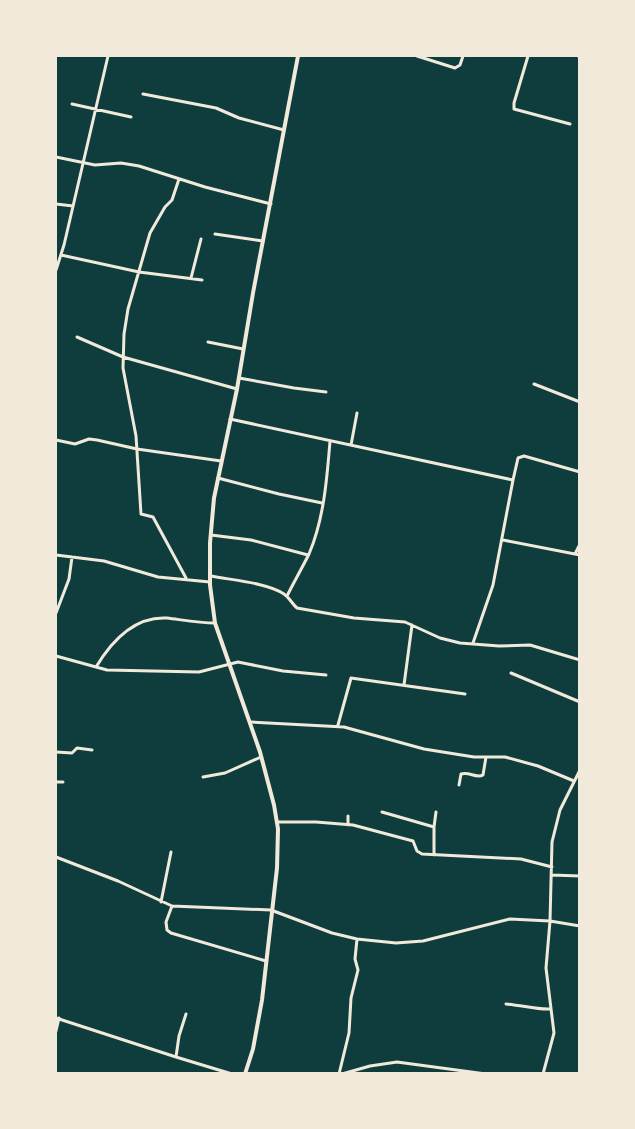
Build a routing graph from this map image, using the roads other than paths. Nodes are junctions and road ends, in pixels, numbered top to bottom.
1 (108, 56) edge
2 (298, 56) edge
3 (417, 56) edge
4 (463, 56) edge
5 (528, 56) edge
6 (143, 94) dead end
7 (72, 104) dead end
8 (95, 109) junction
9 (130, 117) dead end
10 (570, 124) dead end
11 (284, 130) junction
12 (56, 157) edge
13 (83, 162) junction
14 (179, 179) junction
15 (56, 204) edge
16 (271, 204) junction
17 (73, 206) junction
18 (215, 234) dead end
19 (201, 239) dead end
20 (263, 241) junction
21 (61, 255) junction
22 (56, 270) edge
23 (139, 272) junction
24 (191, 278) junction
25 (202, 279) dead end
26 (77, 337) dead end
27 (208, 342) dead end
28 (243, 349) junction
29 (123, 357) junction
30 (239, 378) junction
31 (534, 384) dead end
32 (237, 389) junction
33 (326, 392) dead end
34 (579, 402) edge
35 (357, 413) dead end
36 (230, 419) junction
37 (56, 440) edge
38 (330, 441) junction
39 (351, 445) junction
40 (137, 449) junction
41 (221, 461) junction
42 (579, 472) edge
43 (218, 478) junction
44 (513, 480) junction
45 (322, 503) junction
46 (211, 535) junction
47 (503, 540) junction
48 (579, 544) edge
49 (56, 555) edge
50 (308, 555) junction
51 (577, 555) edge
52 (72, 557) junction
53 (211, 576) junction
54 (186, 578) junction
55 (210, 582) junction
56 (287, 596) junction
57 (56, 613) edge
58 (215, 623) junction
59 (412, 625) junction
60 (473, 643) junction
61 (56, 656) edge
62 (579, 660) edge
63 (229, 664) junction
64 (96, 668) junction
65 (511, 673) dead end
66 (326, 675) dead end
67 (404, 685) junction
68 (465, 694) dead end
69 (579, 702) edge
70 (250, 722) junction
71 (338, 725) junction
72 (93, 750) dead end
73 (56, 752) edge
74 (261, 757) junction
75 (486, 757) junction
76 (579, 770) edge
77 (203, 777) dead end
78 (574, 781) junction
79 (56, 782) edge
80 (63, 782) dead end
81 (459, 785) dead end
82 (436, 812) dead end
83 (382, 813) dead end
84 (348, 816) dead end
85 (277, 822) junction
86 (348, 825) junction
87 (434, 827) junction
88 (171, 852) dead end
89 (434, 855) junction
90 (56, 857) edge
91 (552, 867) junction
92 (551, 875) junction
93 (579, 876) edge
94 (161, 902) junction
95 (172, 906) junction
96 (271, 910) junction
97 (550, 921) junction
98 (579, 926) edge
99 (357, 939) junction
100 (266, 961) junction
101 (506, 1004) dead end
102 (551, 1009) junction
103 (186, 1014) dead end
104 (57, 1018) edge
105 (56, 1031) edge
106 (176, 1057) junction
107 (232, 1074) edge
108 (245, 1074) edge
109 (341, 1074) edge
110 (486, 1074) edge
111 (543, 1074) edge

1 - 8 street
2 - 11 main road
3 - 4 street
5 - 10 street
6 - 11 street
7 - 8 street
8 - 9 street
8 - 13 street
11 - 16 main road
12 - 13 street
13 - 14 street
13 - 17 street
14 - 16 street
14 - 23 street
15 - 17 street
16 - 20 main road
17 - 21 street
18 - 20 street
19 - 24 street
20 - 28 main road
21 - 22 street
21 - 23 street
23 - 24 street
23 - 29 street
24 - 25 street
26 - 29 street
27 - 28 street
28 - 30 main road
29 - 32 street
29 - 40 street
30 - 32 main road
30 - 33 street
31 - 34 street
32 - 36 main road
35 - 39 street
36 - 38 street
36 - 41 main road
37 - 40 street
38 - 39 street
38 - 45 street
39 - 44 street
40 - 41 street
40 - 54 street
41 - 43 main road
42 - 44 street
43 - 45 street
43 - 46 main road
44 - 47 street
45 - 50 street
46 - 50 street
46 - 53 main road
47 - 51 street
47 - 60 street
48 - 51 street
49 - 52 street
50 - 56 street
52 - 54 street
52 - 57 street
53 - 55 main road
53 - 56 street
54 - 55 street
55 - 58 main road
56 - 59 street
58 - 63 main road
58 - 64 street
59 - 60 street
59 - 67 street
60 - 62 street
61 - 64 street
63 - 64 street
63 - 66 street
63 - 70 main road
65 - 69 street
67 - 68 street
67 - 71 street
70 - 71 street
70 - 74 main road
71 - 75 street
72 - 73 street
74 - 77 street
74 - 85 main road
75 - 78 street
75 - 81 street
76 - 78 street
78 - 91 street
79 - 80 street
82 - 87 street
83 - 87 street
84 - 86 street
85 - 86 street
85 - 96 main road
86 - 89 street
87 - 89 street
88 - 94 street
89 - 91 street
90 - 94 street
91 - 92 street
92 - 93 street
92 - 97 street
94 - 95 street
95 - 96 street
95 - 100 street
96 - 99 street
96 - 100 main road
97 - 98 street
97 - 99 street
97 - 102 street
99 - 109 street
100 - 108 main road
101 - 102 street
102 - 111 street
103 - 106 street
104 - 105 street
104 - 106 street
106 - 107 street
109 - 110 street

